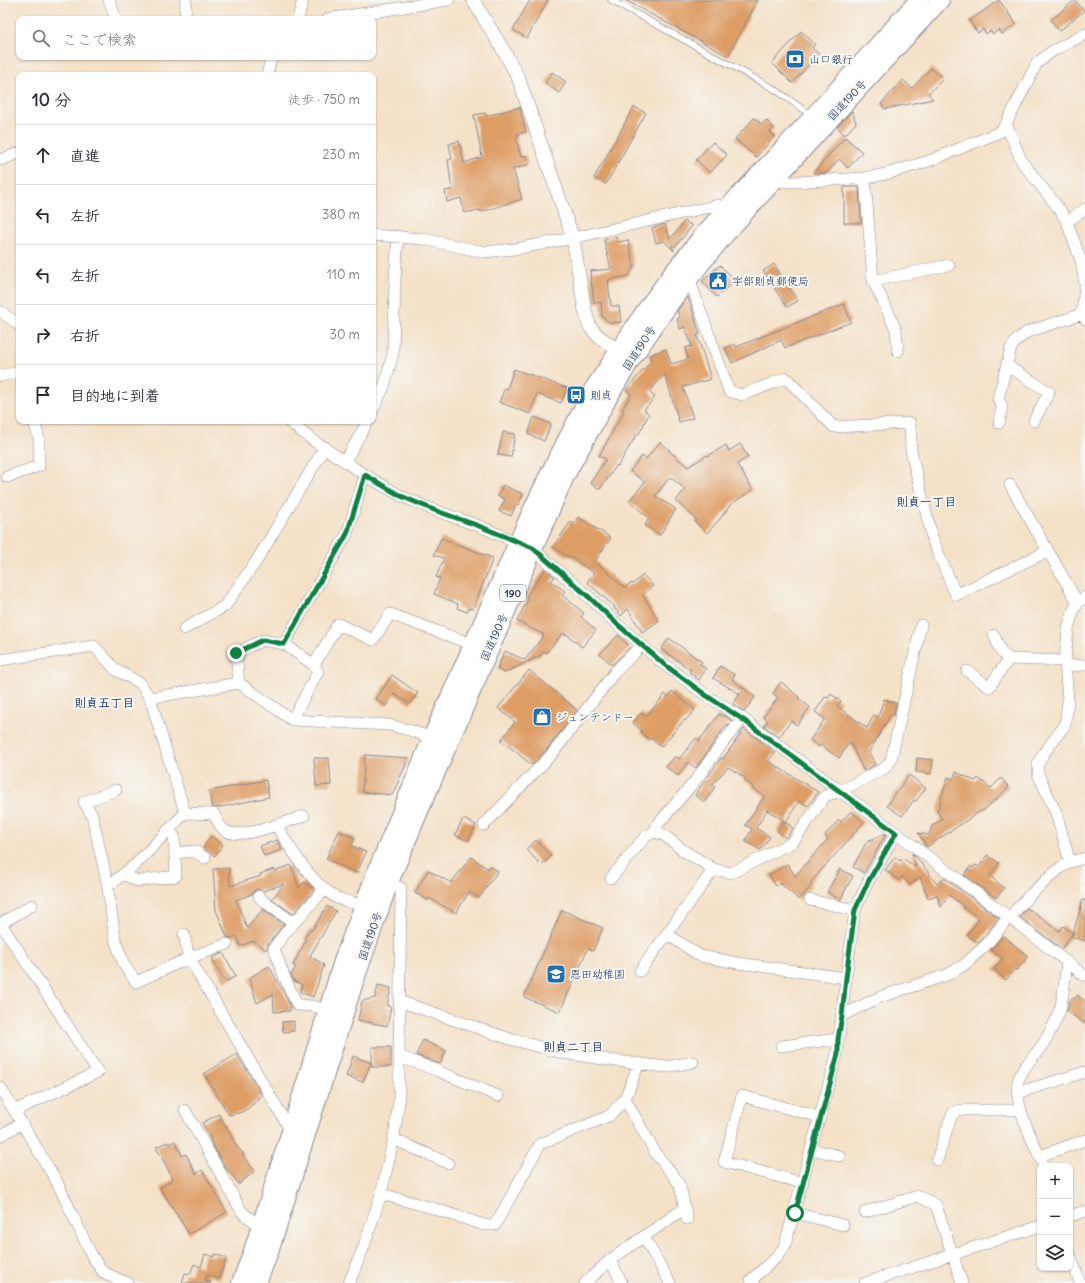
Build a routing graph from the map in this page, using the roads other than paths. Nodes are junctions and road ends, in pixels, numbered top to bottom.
1 (109, 0) edge
2 (186, 0) edge
3 (303, 0) edge
4 (449, 0) edge
5 (473, 0) edge
6 (611, 0) edge
7 (919, 0) edge
8 (940, 0) edge
9 (622, 3) edge
10 (115, 16) edge
11 (185, 16) edge
12 (299, 16) edge
13 (347, 16) edge
14 (1085, 34) edge
15 (272, 60) edge
16 (268, 72) edge
17 (813, 117) junction
18 (1006, 124) junction
19 (16, 154) edge
20 (0, 160) edge
21 (770, 173) junction
22 (865, 178) junction
23 (1085, 209) edge
24 (725, 211) junction
25 (1067, 222) junction
26 (376, 235) edge
27 (398, 236) junction
28 (573, 238) junction
29 (949, 265) dead end
30 (689, 278) junction
31 (873, 281) junction
32 (1085, 284) edge
33 (0, 311) edge
34 (1083, 317) edge
35 (16, 323) edge
36 (898, 351) dead end
37 (625, 355) junction
38 (1006, 365) junction
39 (16, 373) edge
40 (0, 376) edge
41 (376, 404) edge
42 (1034, 421) dead end
43 (999, 423) dead end
44 (35, 424) edge
45 (292, 424) edge
46 (366, 424) edge
47 (325, 447) junction
48 (345, 461) junction
49 (365, 475) junction
50 (7, 477) dead end
51 (1010, 485) dead end
52 (526, 546) junction
53 (1048, 551) junction
54 (1081, 600) edge
55 (921, 625) dead end
56 (184, 629) dead end
57 (994, 635) dead end
58 (284, 644) junction
59 (474, 645) junction
60 (642, 645) junction
61 (1009, 659) junction
62 (0, 660) edge
63 (1065, 664) junction
64 (314, 665) junction
65 (1085, 665) edge
66 (966, 671) dead end
67 (238, 683) junction
68 (150, 698) junction
69 (742, 719) junction
70 (292, 720) junction
71 (432, 738) junction
72 (116, 790) dead end
73 (840, 791) junction
74 (185, 813) junction
75 (304, 816) dead end
76 (276, 825) junction
77 (484, 825) dead end
78 (168, 830) junction
79 (654, 832) junction
80 (896, 833) junction
81 (175, 853) junction
82 (205, 858) dead end
83 (1085, 858) edge
84 (1070, 862) junction
85 (714, 869) junction
86 (124, 874) junction
87 (611, 878) dead end
88 (382, 879) junction
89 (108, 886) junction
90 (324, 891) junction
91 (259, 896) dead end
92 (810, 900) dead end
93 (32, 905) dead end
94 (364, 905) junction
95 (855, 910) junction
96 (1010, 918) junction
97 (294, 923) junction
98 (0, 924) edge
99 (184, 934) dead end
100 (667, 934) junction
101 (227, 944) dead end
102 (189, 958) junction
103 (1067, 962) junction
104 (640, 971) dead end
105 (1085, 976) edge
106 (846, 978) junction
107 (399, 1001) junction
108 (328, 1010) junction
109 (842, 1016) junction
110 (838, 1039) junction
111 (781, 1046) dead end
112 (398, 1056) junction
113 (693, 1062) dead end
114 (639, 1063) junction
115 (1085, 1072) edge
116 (0, 1087) edge
117 (1017, 1093) junction
118 (498, 1096) dead end
119 (625, 1099) junction
120 (184, 1110) dead end
121 (1021, 1110) junction
122 (14, 1111) junction
123 (820, 1117) junction
124 (22, 1123) junction
125 (291, 1132) junction
126 (0, 1136) edge
127 (393, 1139) junction
128 (1085, 1140) edge
129 (812, 1149) junction
130 (839, 1156) dead end
131 (936, 1160) dead end
132 (1042, 1161) edge
133 (448, 1164) dead end
134 (803, 1183) junction
135 (381, 1194) junction
136 (1085, 1211) edge
137 (865, 1212) dead end
138 (795, 1213) junction
139 (1073, 1215) edge
140 (843, 1225) dead end
141 (261, 1226) junction
142 (1037, 1227) edge
143 (644, 1237) junction
144 (953, 1255) junction
145 (610, 1260) junction
146 (1073, 1263) edge
147 (128, 1283) edge
148 (241, 1283) edge
149 (257, 1283) edge
150 (349, 1283) edge
151 (585, 1283) edge
152 (622, 1283) edge
153 (670, 1283) edge
154 (754, 1283) edge
155 (865, 1283) edge
156 (962, 1283) edge
157 (1080, 1283) edge

1 - 10 street
2 - 11 street
3 - 12 street
4 - 13 street
5 - 28 street
6 - 9 lane
7 - 17 highway, 国道190号 / 190
8 - 21 highway, 国道190号 / 190
9 - 17 lane
14 - 18 street
15 - 16 street
17 - 21 highway, 国道190号 / 190
18 - 22 street
18 - 25 street
19 - 20 street
21 - 22 street
21 - 24 highway, 国道190号 / 190
21 - 30 highway, 国道190号 / 190
22 - 31 street
23 - 25 street
24 - 28 street
24 - 37 highway, 国道190号 / 190
25 - 32 street
26 - 27 street
27 - 28 street
27 - 41 street
28 - 37 street
29 - 31 street
30 - 37 highway, 国道190号 / 190
30 - 53 street
31 - 36 street
32 - 34 street
33 - 35 street
34 - 38 street
37 - 52 highway, 国道190号 / 190
38 - 42 street
38 - 43 street
39 - 40 street
44 - 50 street
45 - 47 street
46 - 48 street
47 - 48 street
47 - 56 street
48 - 49 street
49 - 52 street
49 - 58 street
51 - 53 street
52 - 59 highway, 国道190号 / 190
52 - 60 street
52 - 88 highway, 国道190号 / 190
53 - 54 street
54 - 63 street
55 - 73 street
57 - 61 street
58 - 64 street
58 - 67 street
59 - 64 street
59 - 71 highway, 国道190号 / 190
60 - 69 street
60 - 77 street
61 - 63 street
61 - 66 street
62 - 68 street
63 - 65 street
63 - 84 street
64 - 70 street
67 - 68 street
67 - 70 street
68 - 74 street
69 - 73 street
69 - 79 street
70 - 71 street
71 - 88 highway, 国道190号 / 190
72 - 89 street
73 - 80 street
73 - 85 street
74 - 76 street
74 - 78 street
75 - 76 street
76 - 90 street
78 - 81 street
78 - 86 street
79 - 85 street
79 - 87 street
80 - 95 street
80 - 96 street
81 - 82 street
81 - 86 street
83 - 84 street
84 - 96 street
85 - 100 street
86 - 89 street
88 - 94 highway, 国道190号 / 190
88 - 107 street
88 - 149 highway, 国道190号 / 190
89 - 102 street
90 - 94 street
90 - 97 street
91 - 97 street
92 - 95 street
93 - 98 street
94 - 108 highway, 国道190号 / 190
95 - 106 street
96 - 103 street
96 - 109 street
97 - 108 street
98 - 122 street
99 - 102 street
100 - 104 street
100 - 106 street
101 - 102 street
102 - 125 street
103 - 105 street
103 - 117 street
106 - 109 street
107 - 112 street
107 - 114 street
108 - 125 highway, 国道190号 / 190
109 - 110 street
110 - 111 street
110 - 123 street
112 - 118 street
112 - 127 street
113 - 114 street
114 - 119 street
115 - 117 street
116 - 122 street
117 - 121 street
119 - 135 street
119 - 143 street
120 - 141 street
121 - 131 street
121 - 132 street
122 - 124 street
123 - 129 street
123 - 134 street
124 - 126 street
124 - 147 street
125 - 141 highway, 国道190号 / 190
127 - 133 street
127 - 135 street
128 - 132 street
129 - 130 street
129 - 134 street
134 - 138 street
135 - 150 street
136 - 139 street
137 - 144 street
138 - 140 street
138 - 154 street
141 - 148 highway, 国道190号 / 190
142 - 144 street
143 - 145 street
143 - 153 street
144 - 155 street
144 - 156 street
145 - 151 street
145 - 152 street
146 - 157 street

